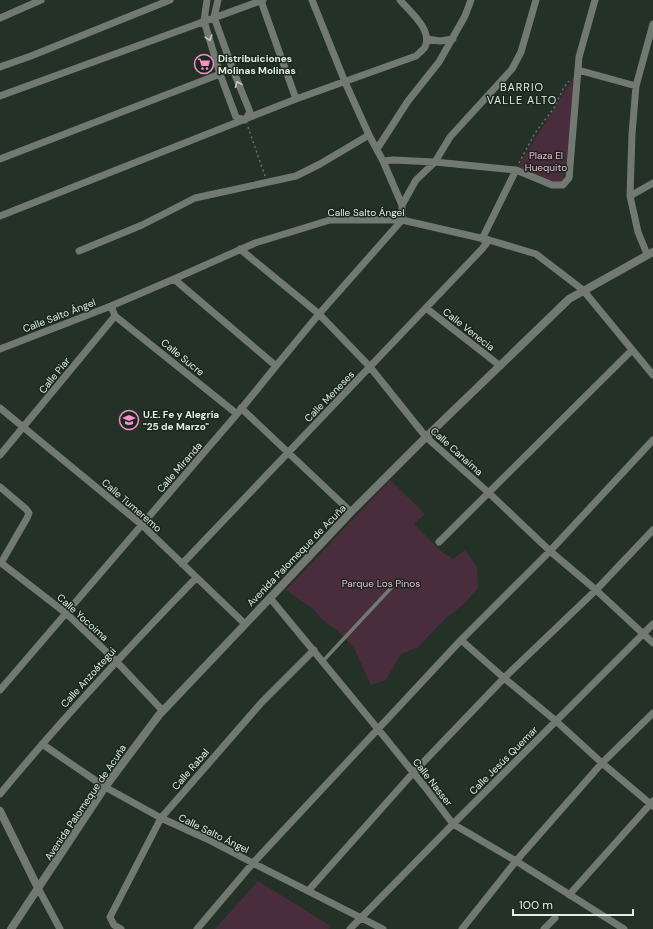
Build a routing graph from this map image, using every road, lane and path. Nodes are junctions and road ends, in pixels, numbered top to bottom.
1 (41, 0) edge
2 (170, 0) edge
3 (207, 0) edge
4 (218, 0) edge
5 (262, 0) edge
6 (312, 0) edge
7 (400, 0) edge
8 (471, 0) edge
9 (536, 0) edge
10 (595, 0) edge
11 (214, 17) junction
12 (0, 18) edge
13 (204, 21) junction
14 (653, 24) edge
15 (427, 39) junction
16 (453, 39) junction
17 (0, 67) edge
18 (578, 70) junction
19 (220, 74) junction
20 (569, 81) dead end
21 (345, 82) junction
22 (636, 86) junction
23 (0, 96) edge
24 (296, 99) junction
25 (245, 120) junction
26 (369, 135) junction
27 (377, 149) junction
28 (0, 160) edge
29 (383, 161) junction
30 (435, 162) junction
31 (516, 170) junction
32 (268, 182) junction
33 (653, 183) edge
34 (630, 196) junction
35 (402, 205) junction
36 (0, 216) edge
37 (402, 220) junction
38 (486, 239) junction
39 (240, 249) junction
40 (79, 251) dead end
41 (650, 253) edge
42 (174, 280) junction
43 (583, 290) junction
44 (111, 306) junction
45 (426, 308) junction
46 (320, 314) junction
47 (115, 316) junction
48 (0, 349) edge
49 (632, 350) junction
50 (500, 365) junction
51 (276, 366) junction
52 (370, 367) junction
53 (653, 375) edge
54 (0, 408) edge
55 (240, 411) junction
56 (24, 428) junction
57 (426, 437) junction
58 (653, 440) edge
59 (289, 452) junction
60 (0, 455) edge
61 (0, 487) edge
62 (489, 493) junction
63 (351, 512) junction
64 (142, 525) junction
65 (653, 530) edge
66 (439, 542) dead end
67 (550, 551) junction
68 (0, 562) edge
69 (182, 564) junction
70 (196, 578) junction
71 (391, 588) dead end
72 (596, 590) junction
73 (270, 598) junction
74 (67, 614) junction
75 (244, 624) junction
76 (653, 624) edge
77 (643, 634) junction
78 (461, 640) junction
79 (653, 643) edge
80 (314, 650) junction
81 (323, 661) junction
82 (116, 662) junction
83 (504, 678) junction
84 (0, 690) edge
85 (163, 711) junction
86 (653, 713) edge
87 (556, 721) junction
88 (378, 729) junction
89 (42, 744) junction
90 (602, 763) junction
91 (413, 773) junction
92 (105, 787) junction
93 (0, 794) edge
94 (652, 803) edge
95 (0, 811) edge
96 (161, 818) junction
97 (453, 824) junction
98 (516, 861) junction
99 (253, 864) junction
100 (38, 888) junction
101 (308, 891) junction
102 (569, 895) junction
103 (362, 918) junction
104 (555, 918) dead end
105 (11, 929) edge
106 (60, 929) edge
107 (121, 929) edge
108 (197, 929) edge
109 (350, 929) edge
110 (383, 929) edge
111 (462, 929) edge
112 (544, 929) edge
113 (624, 929) edge

1 - 12 street
2 - 17 street
3 - 13 street
4 - 11 street
5 - 11 street
5 - 24 street
6 - 21 street
7 - 15 street
8 - 16 street
9 - 30 street
10 - 18 street
11 - 13 street
25 -> 11 street
13 -> 19 street
13 - 23 street
14 - 22 street
15 - 16 street
15 - 21 street
16 - 27 street
18 - 22 street
18 - 31 street
19 - 25 street
19 - 28 street
20 - 31 path
21 - 24 street
21 - 26 street
22 - 34 street
24 - 25 street
25 - 32 path
25 - 36 street
26 - 27 street
26 - 32 street
27 - 29 street
29 - 30 street
29 - 35 street
30 - 31 street
30 - 35 street
31 - 38 street, Calle Meneses
32 - 40 street
33 - 34 street
34 - 41 street
35 - 37 street
37 - 38 street, Calle Salto Ángel
37 - 39 street, Calle Salto Ángel
37 - 46 street, Calle Miranda
38 - 43 street, Calle Salto Ángel
38 - 45 street, Calle Meneses
39 - 42 street, Calle Salto Ángel
39 - 46 street, Calle Canaima
41 - 43 street, Avenida Palomeque de Acuña
42 - 44 street, Calle Salto Ángel
42 - 51 street
43 - 49 street, Calle Salto Ángel
43 - 50 street, Avenida Palomeque de Acuña
44 - 47 street
44 - 48 street, Calle Salto Ángel
45 - 50 street, Calle Venecia
45 - 52 street, Calle Meneses
46 - 51 street, Calle Miranda
46 - 52 street, Calle Canaima
47 - 55 street, Calle Sucre
47 - 56 street, Calle Piar
49 - 53 street, Calle Salto Ángel
49 - 62 street
50 - 57 street, Avenida Palomeque de Acuña
51 - 55 street, Calle Miranda
52 - 57 street, Calle Canaima
52 - 59 street, Calle Meneses
54 - 56 street, Calle Tumeremo
55 - 59 street, Calle Sucre
55 - 64 street, Calle Miranda
56 - 60 street, Calle Piar
56 - 64 street, Calle Tumeremo
57 - 62 street, Calle Canaima
57 - 63 street, Avenida Palomeque de Acuña
58 - 67 street
59 - 63 street, Calle Sucre
59 - 69 street, Calle Meneses
61 - 68 street
62 - 66 street
62 - 67 street, Calle Canaima
63 - 73 street, Avenida Palomeque de Acuña
64 - 69 street, Calle Tumeremo
64 - 74 street, Calle Miranda
65 - 72 street
67 - 72 street, Calle Canaima
67 - 78 street
68 - 74 street, Calle Yocoima
69 - 70 street, Calle Tumeremo
70 - 75 street, Calle Tumeremo
70 - 82 street, Calle Anzoátegui
71 - 81 lane
72 - 77 street, Calle Canaima
72 - 83 street
73 - 75 street, Avenida Palomeque de Acuña
73 - 80 street, Calle Nasser
74 - 82 street, Calle Yocoima
74 - 84 street, Calle Miranda
75 - 85 street, Avenida Palomeque de Acuña
76 - 77 street, Calle Jesús Quemar
77 - 79 street, Calle Canaima
77 - 87 street, Calle Jesús Quemar
78 - 83 street
78 - 88 street
80 - 81 street, Calle Nasser
80 - 96 street, Calle Rabal
81 - 88 street, Calle Nasser
82 - 85 street, Calle Yocoima
82 - 89 street, Calle Anzoátegui
83 - 87 street
83 - 91 street
85 - 92 street, Avenida Palomeque de Acuña
86 - 90 street
87 - 90 street
87 - 97 street, Calle Jesús Quemar
88 - 91 street, Calle Nasser
88 - 99 street
89 - 92 street, Calle Salto Ángel
89 - 93 street, Calle Anzoátegui
90 - 94 street
90 - 98 street
91 - 97 street, Calle Nasser
91 - 101 street
92 - 96 street, Calle Salto Ángel
92 - 100 street, Avenida Palomeque de Acuña
94 - 102 street
95 - 100 street
96 - 99 street, Calle Salto Ángel
96 - 107 street, Calle Rabal
97 - 98 street, Calle Nasser
97 - 103 street, Calle Jesús Quemar
98 - 102 street, Calle Nasser
98 - 111 street
99 - 101 street, Calle Salto Ángel
99 - 108 street
100 - 105 street, Avenida Palomeque de Acuña
100 - 106 street
101 - 103 street, Calle Salto Ángel
102 - 113 street, Calle Nasser
103 - 109 street, Calle Jesús Quemar
103 - 110 street, Calle Salto Ángel
104 - 112 street

